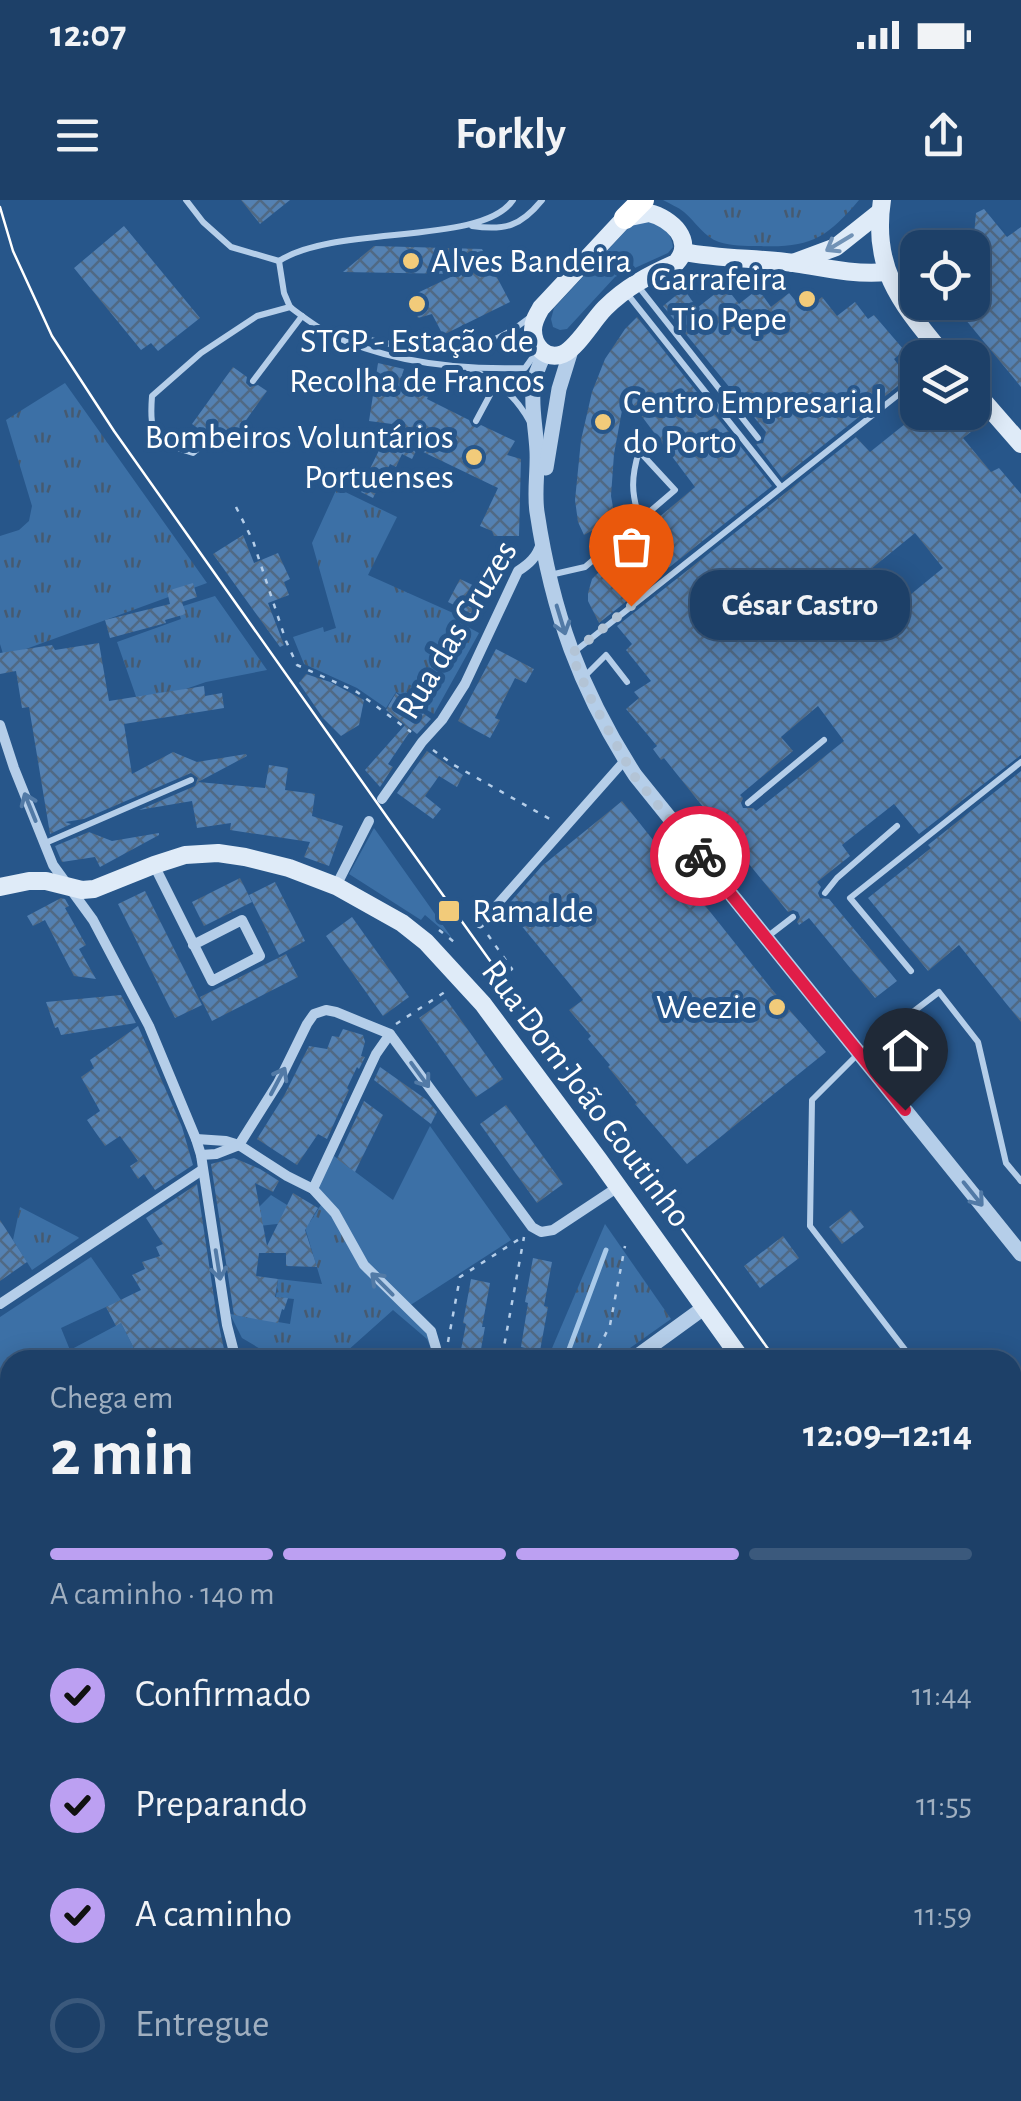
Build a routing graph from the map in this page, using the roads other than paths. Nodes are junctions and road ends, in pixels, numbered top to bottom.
1 (186, 200) edge
2 (513, 200) edge
3 (542, 200) edge
4 (642, 200) edge
5 (881, 206) edge
6 (625, 218) junction
7 (466, 225) junction
8 (680, 250) junction
9 (279, 262) junction
10 (792, 263) junction
11 (887, 272) junction
12 (630, 287) junction
13 (290, 308) junction
14 (541, 308) junction
15 (302, 316) junction
16 (326, 332) junction
17 (933, 340) edge
18 (572, 347) junction
19 (542, 351) junction
20 (459, 366) junction
21 (252, 381) dead end
22 (502, 385) junction
23 (900, 394) edge
24 (990, 409) edge
25 (476, 421) dead end
26 (212, 438) dead end
27 (758, 438) dead end
28 (536, 440) junction
29 (1021, 444) edge
30 (781, 487) junction
31 (640, 520) junction
32 (543, 537) junction
33 (548, 576) junction
34 (571, 654) junction
35 (582, 679) junction
36 (627, 682) dead end
37 (0, 725) edge
38 (824, 740) dead end
39 (625, 760) junction
40 (1021, 762) edge
41 (191, 780) dead end
42 (382, 799) dead end
43 (748, 803) dead end
44 (369, 821) dead end
45 (719, 826) dead end
46 (898, 826) dead end
47 (43, 844) junction
48 (694, 848) junction
49 (154, 865) junction
50 (66, 886) junction
51 (336, 886) junction
52 (0, 887) edge
53 (825, 893) dead end
54 (793, 917) dead end
55 (482, 927) road end
56 (766, 938) junction
57 (193, 946) junction
58 (910, 972) dead end
59 (390, 1034) junction
60 (859, 1053) junction
61 (196, 1139) junction
62 (240, 1146) junction
63 (200, 1155) junction
64 (202, 1170) junction
65 (1021, 1180) edge
66 (618, 1187) junction
67 (314, 1188) junction
68 (1021, 1254) edge
69 (0, 1304) edge
70 (705, 1307) junction
71 (234, 1350) edge
72 (436, 1350) edge
73 (646, 1350) edge
74 (735, 1350) edge
75 (905, 1350) edge

1 - 9 lane
2 - 7 lane
3 - 7 lane
4 - 6 highway
5 -> 10 main road
5 - 11 main road
6 - 8 main road
6 - 14 main road
7 - 9 lane
8 - 10 main road
8 - 12 main road
9 - 13 lane
10 - 11 main road
11 - 17 main road
12 - 18 main road
12 - 27 lane
12 - 30 lane
13 - 15 lane
13 - 26 lane
14 - 16 lane
14 - 19 main road
15 - 16 lane
15 - 21 lane
16 - 20 lane
18 - 19 main road
18 - 32 street
19 - 20 lane
19 - 28 street
20 - 22 lane
22 - 25 lane
22 - 28 lane
23 - 30 lane
24 - 29 main road
28 - 32 street
30 - 34 lane
31 - 31 lane
31 - 33 lane
32 - 33 street
32 - 42 street, Rua das Cruzes
33 -> 34 street
34 - 35 street
35 - 36 lane
35 - 39 street
47 -> 37 street
38 - 43 lane
39 - 48 street
39 - 55 street
40 - 58 lane
41 - 47 lane
44 - 51 street
45 - 48 lane
46 - 53 lane
47 - 50 street
48 - 56 street
49 - 50 main road, Rua Dom João Coutinho
49 - 51 main road, Rua Dom João Coutinho
49 - 57 street
50 - 52 main road, Rua Dom João Coutinho
50 - 61 street
51 - 66 main road, Rua Dom João Coutinho
54 - 56 lane
56 - 60 street
57 - 57 street
62 -> 59 street
59 -> 66 street
59 - 67 street
60 - 65 lane
60 -> 68 street
60 - 75 lane
61 - 62 street
61 - 63 street
62 - 63 street
62 - 67 street
63 - 64 street
64 - 69 street
64 -> 71 street
66 - 70 main road, Rua Dom João Coutinho
72 -> 67 street
70 - 73 street
70 - 74 main road, Rua Dom João Coutinho

